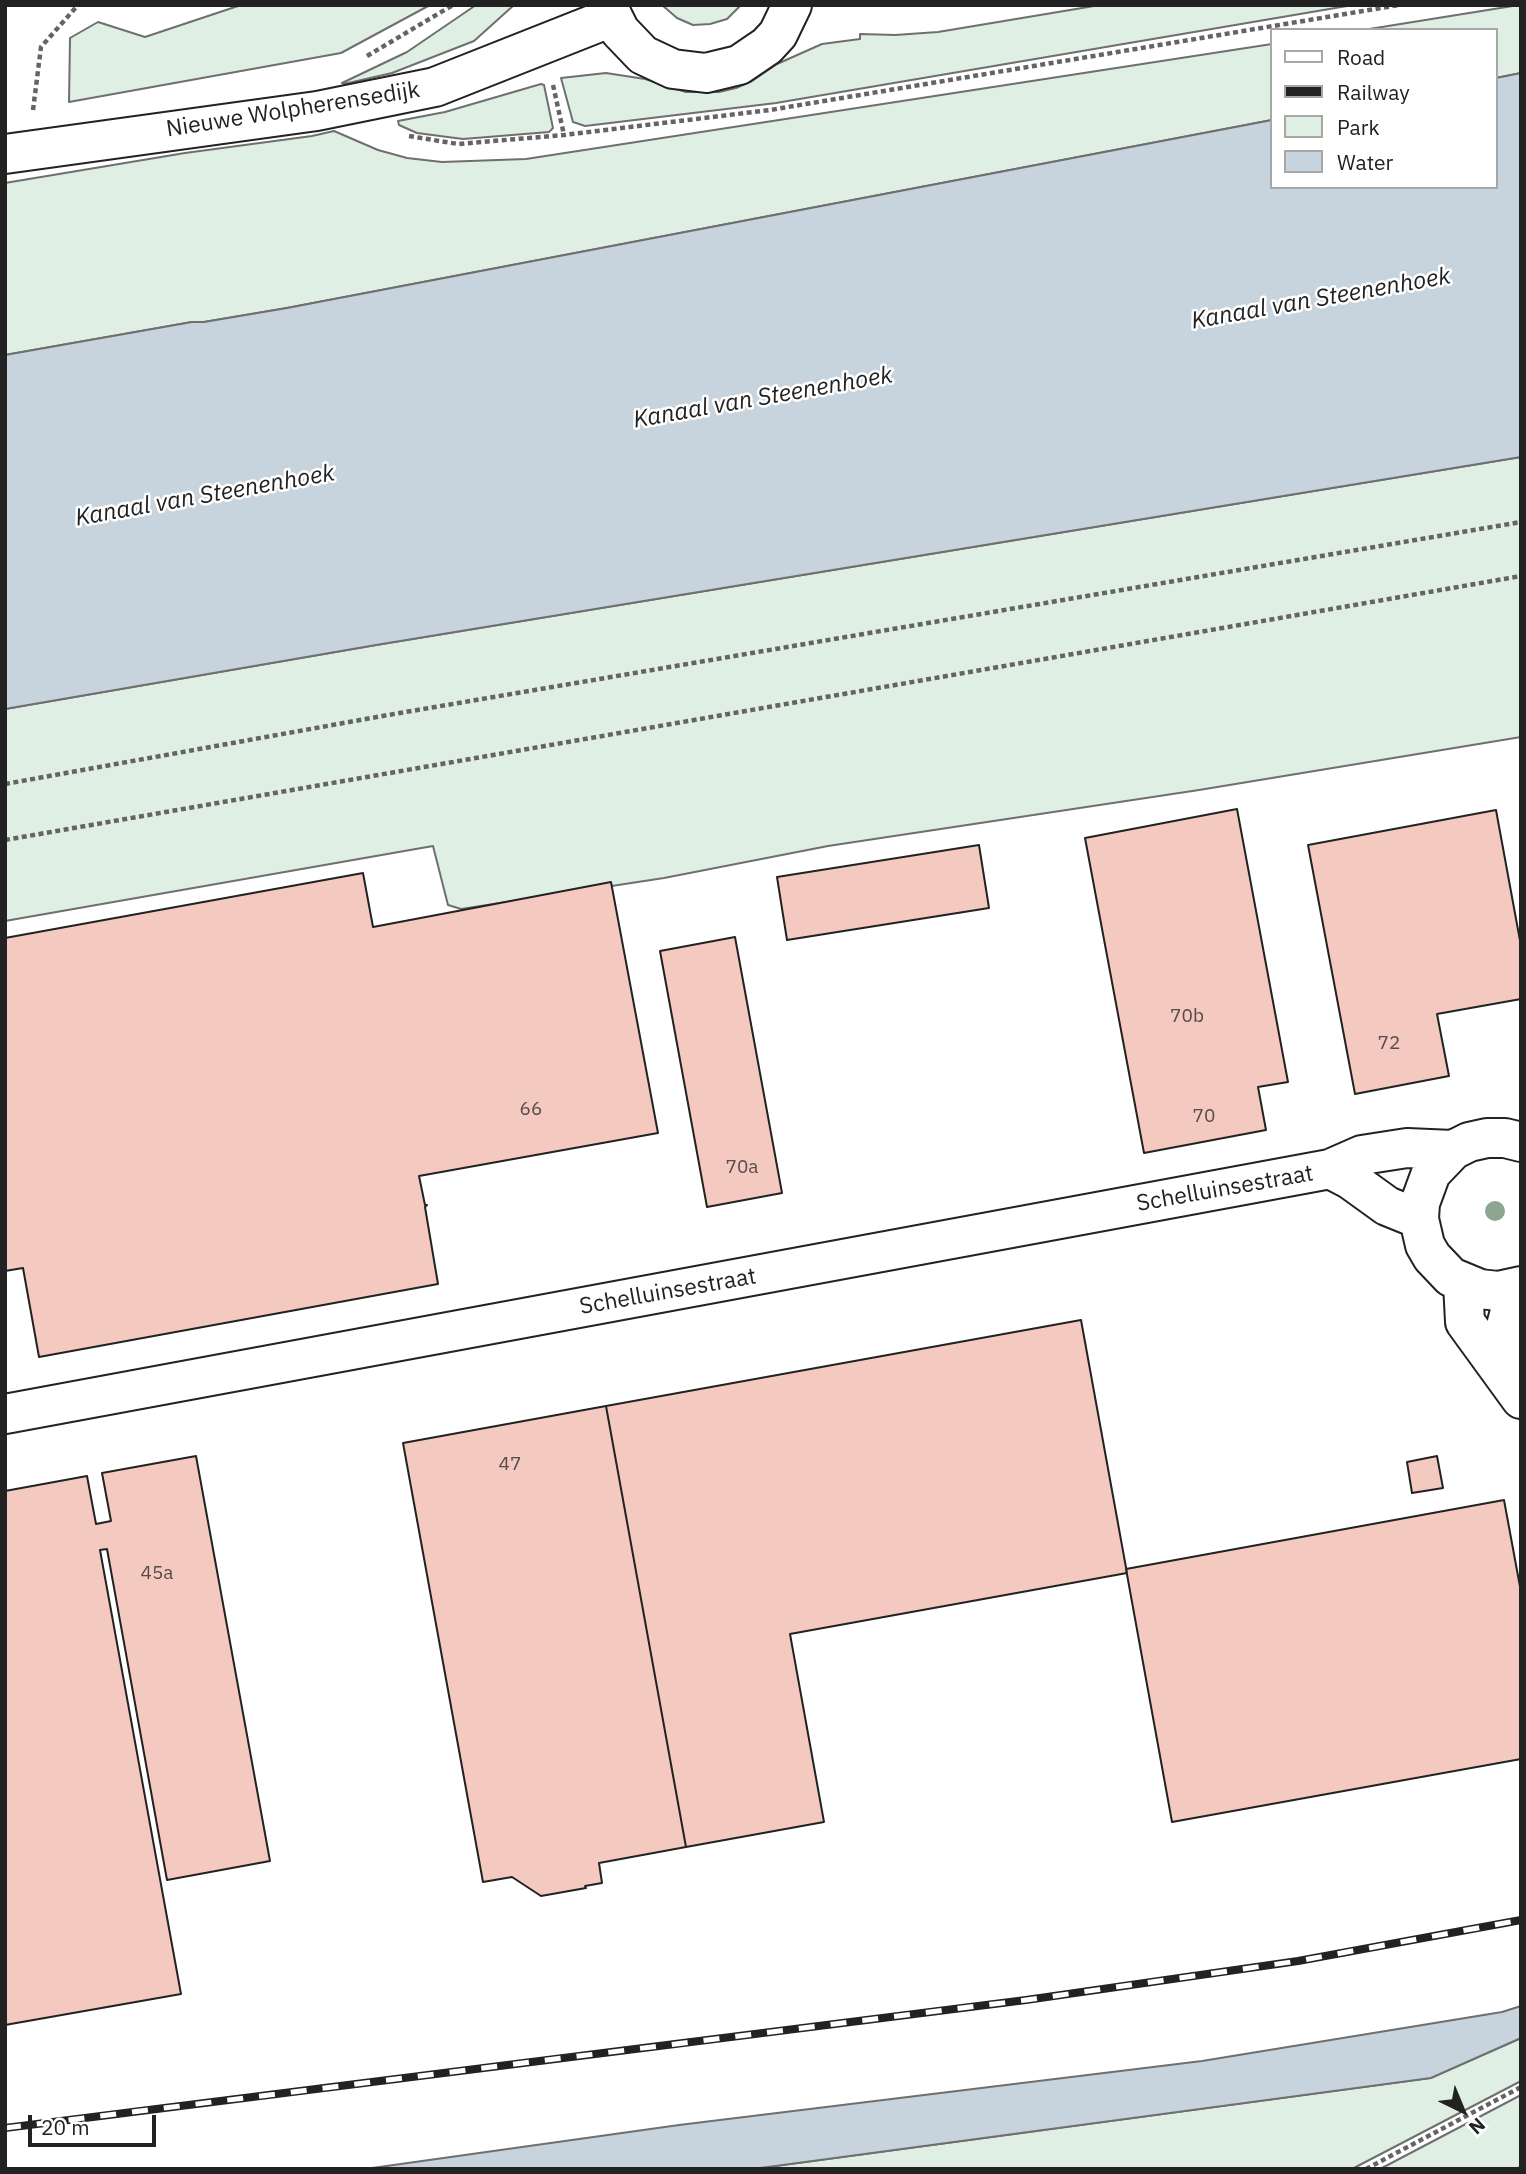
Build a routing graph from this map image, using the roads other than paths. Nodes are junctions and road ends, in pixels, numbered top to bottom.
1 (792, 5) edge
2 (609, 11) edge
3 (20, 152) edge
4 (1521, 1142) edge
5 (1453, 1150) junction
6 (1330, 1169) junction
7 (1419, 1219) junction
8 (1462, 1283) junction
9 (1518, 1287) edge
10 (1514, 1389) edge
11 (5, 1414) edge

1 - 2 street
2 - 3 street, Nieuwe Wolpherensedijk
4 - 5 street
5 - 6 street, Schelluinsestraat
5 - 7 street
6 - 7 street, Schelluinsestraat
6 - 11 street, Schelluinsestraat
7 - 8 street
8 - 9 street
8 - 10 street
9 - 10 street

